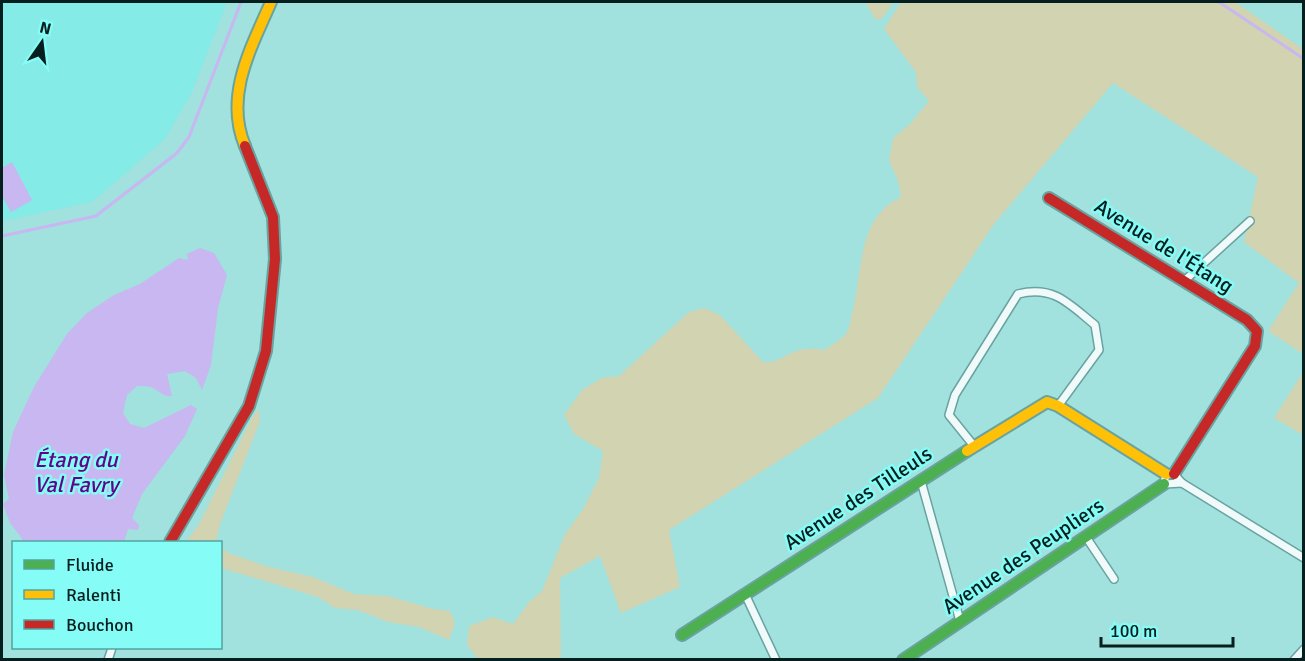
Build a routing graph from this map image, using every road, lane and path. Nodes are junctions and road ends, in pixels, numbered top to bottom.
1 (271, 2) edge
2 (1048, 198) dead end
3 (1250, 220) dead end
4 (1183, 282) junction
5 (1058, 406) junction
6 (974, 446) junction
7 (1168, 477) junction
8 (921, 481) junction
9 (1182, 483) junction
10 (1086, 537) junction
11 (171, 541) edge
12 (1304, 558) edge
13 (1114, 579) dead end
14 (745, 594) junction
15 (960, 621) junction
16 (682, 634) dead end
17 (1304, 650) edge
18 (776, 660) edge
19 (903, 660) edge
20 (1294, 660) edge

1 - 11 street
2 - 4 street, Avenue de l'Étang
3 - 4 street
4 - 7 street, Avenue de l'Étang
5 - 6 street, Avenue des Tilleuls
5 - 6 street
5 - 7 street
6 - 8 street, Avenue des Tilleuls
7 - 9 street
7 - 9 street
7 - 10 street, Avenue des Peupliers
8 - 14 street, Avenue des Tilleuls
8 - 15 street
9 - 12 street
10 - 13 street
10 - 15 street, Avenue des Peupliers
14 - 16 street, Avenue des Tilleuls
14 - 18 street
15 - 19 street, Avenue des Peupliers
17 - 20 street

